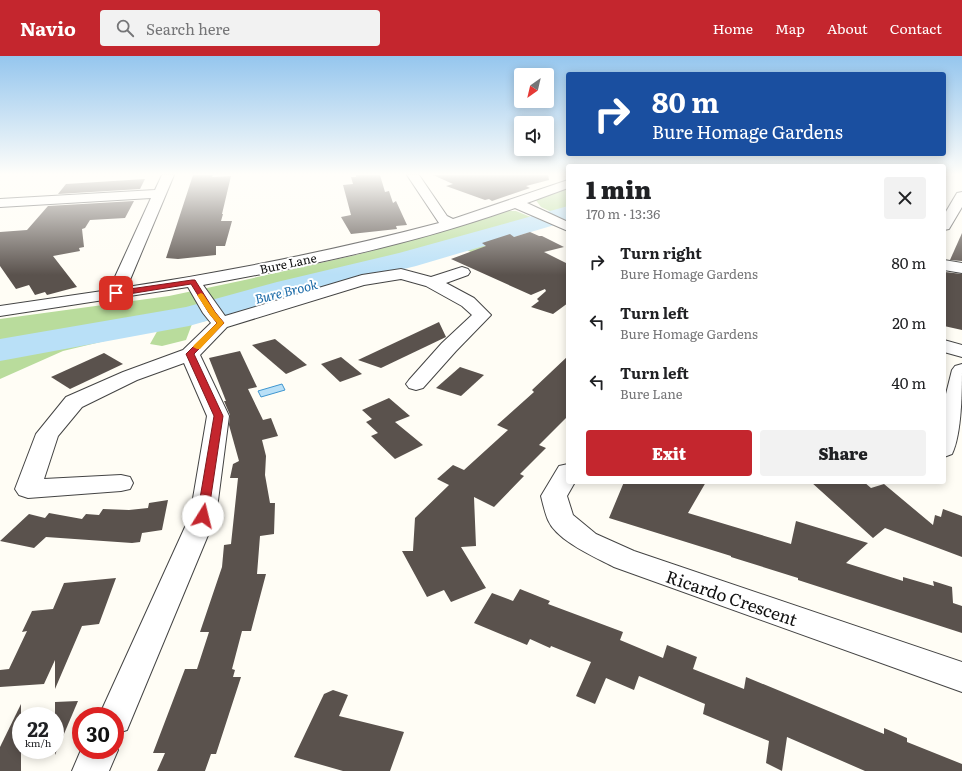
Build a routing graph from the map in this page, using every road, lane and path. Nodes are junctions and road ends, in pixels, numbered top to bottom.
1 (153, 208) edge
2 (435, 208) edge
3 (499, 208) edge
4 (526, 208) edge
5 (955, 208) edge
6 (946, 223) edge
7 (451, 224) junction
8 (566, 226) edge
9 (946, 264) edge
10 (962, 268) edge
11 (462, 272) dead end
12 (192, 282) junction
13 (432, 282) junction
14 (116, 293) junction
15 (0, 311) edge
16 (213, 314) junction
17 (946, 347) edge
18 (962, 351) edge
19 (190, 354) junction
20 (962, 370) edge
21 (417, 384) dead end
22 (946, 440) edge
23 (566, 475) edge
24 (121, 483) dead end
25 (962, 677) edge
26 (120, 707) edge
27 (96, 759) edge
28 (90, 771) edge

1 - 14 street
2 - 7 street
3 - 7 street, Bure Lane
4 - 8 street
5 - 6 street
7 - 12 street, Bure Lane
9 - 10 street
11 - 13 street
12 - 14 street, Bure Lane
12 - 16 street
13 - 16 street
13 - 21 street
14 - 15 street, Bure Lane
16 - 19 street
17 - 18 street
19 - 24 street
19 - 26 street
20 - 22 street
23 - 25 street, Ricardo Crescent
27 - 28 street

